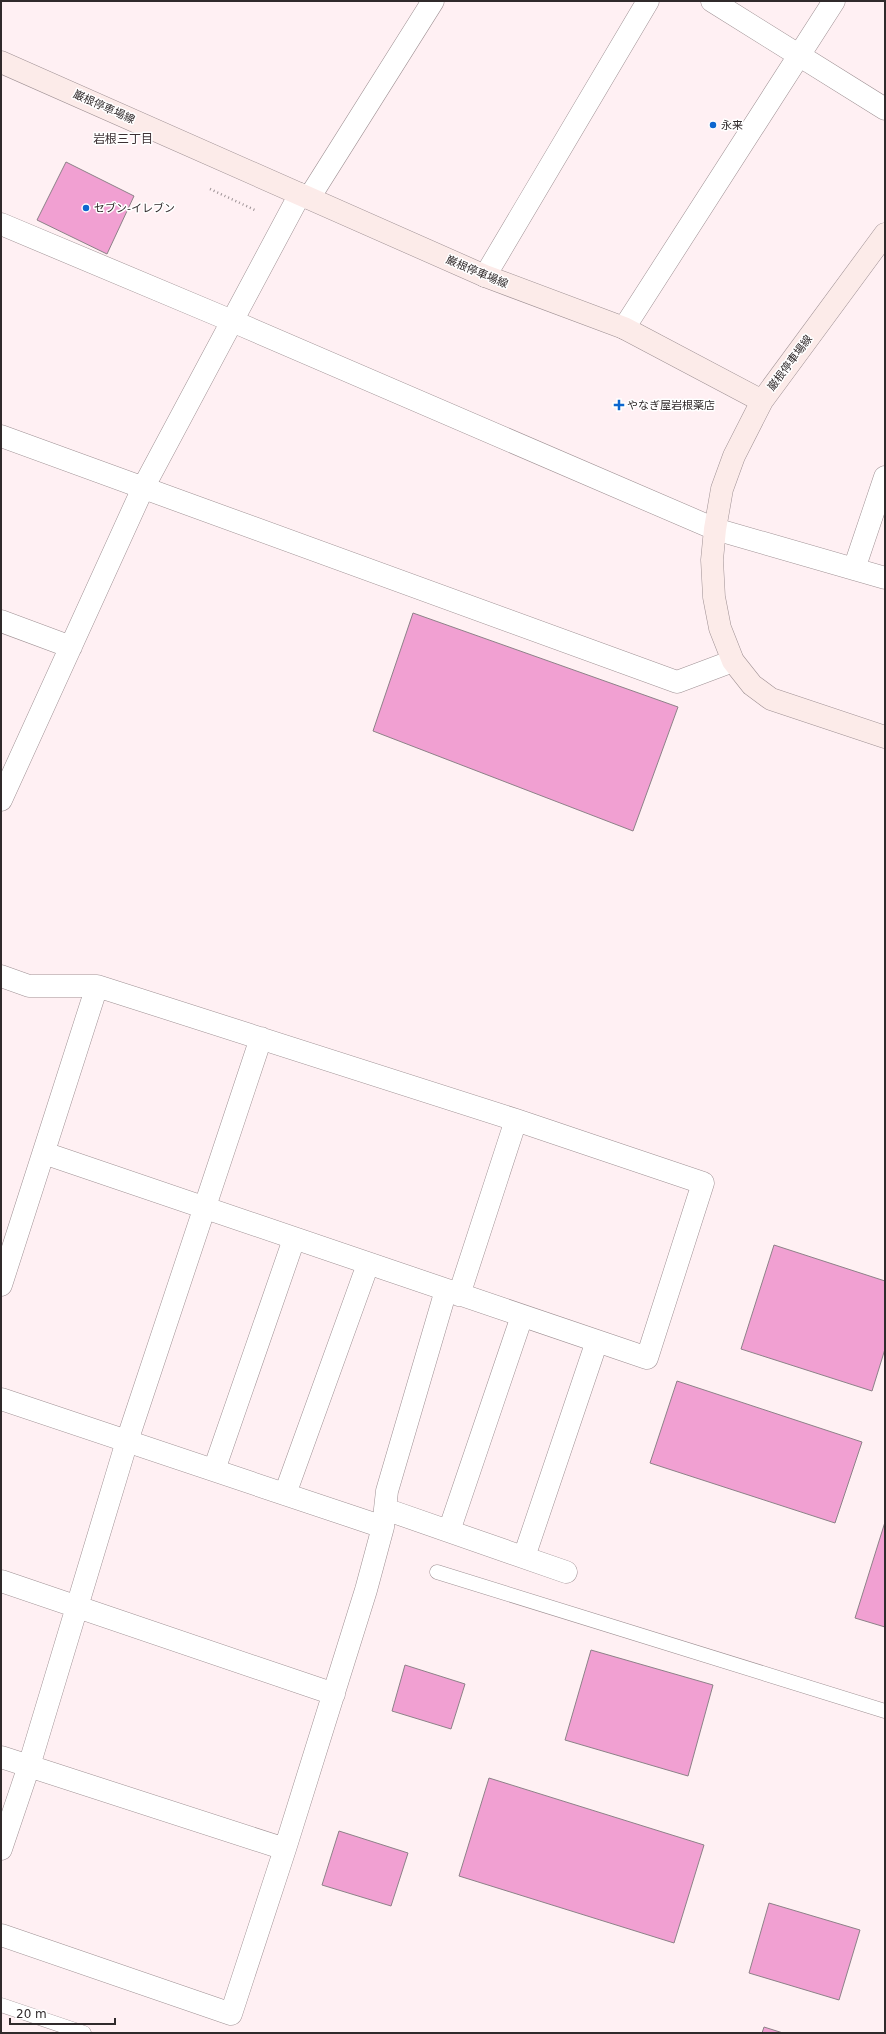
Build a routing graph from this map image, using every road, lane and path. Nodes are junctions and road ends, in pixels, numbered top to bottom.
1 (433, 1) edge
2 (648, 1) edge
3 (712, 1) edge
4 (834, 1) edge
5 (799, 56) junction
6 (1, 62) edge
7 (885, 109) edge
8 (304, 196) junction
9 (1, 224) edge
10 (881, 245) edge
11 (485, 276) junction
12 (232, 321) junction
13 (624, 328) junction
14 (762, 401) junction
15 (1, 436) edge
16 (885, 477) edge
17 (143, 488) junction
18 (715, 529) junction
19 (854, 569) junction
20 (885, 578) edge
21 (1, 621) edge
22 (71, 647) junction
23 (733, 661) junction
24 (885, 737) edge
25 (1, 800) edge
26 (1, 976) edge
27 (97, 986) junction
28 (261, 1038) junction
29 (516, 1120) junction
30 (44, 1154) junction
31 (204, 1208) junction
32 (294, 1239) junction
33 (368, 1264) junction
34 (1, 1285) edge
35 (453, 1292) junction
36 (522, 1316) junction
37 (597, 1341) junction
38 (1, 1399) edge
39 (127, 1441) junction
40 (214, 1470) junction
41 (285, 1494) junction
42 (384, 1518) junction
43 (450, 1531) junction
44 (524, 1557) junction
45 (437, 1572) dead end
46 (566, 1572) dead end
47 (1, 1581) edge
48 (78, 1606) junction
49 (334, 1694) junction
50 (885, 1711) edge
51 (1, 1757) edge
52 (29, 1766) junction
53 (285, 1848) junction
54 (1, 1849) edge
55 (1, 1935) edge
56 (1, 2004) edge
57 (84, 2033) edge

1 - 8 street
2 - 11 street
3 - 5 street
4 - 5 street
5 - 7 street
5 - 13 street
6 - 8 main road, 巌根停車場線
8 - 11 main road, 巌根停車場線
8 - 12 street
9 - 12 street
10 - 14 main road, 巌根停車場線
11 - 13 main road, 巌根停車場線
12 - 17 street
12 - 18 street
13 - 14 main road, 巌根停車場線
14 - 18 main road
15 - 17 street
16 - 19 street
17 - 22 street
17 - 23 street
18 - 19 street
18 - 23 main road
19 - 20 street
21 - 22 street
22 - 25 street
23 - 24 main road
26 - 27 street
27 - 28 street
27 - 30 street
28 - 29 street
28 - 31 street
29 - 35 street
29 - 37 street
30 - 31 street
30 - 34 street
31 - 32 street
31 - 39 street
32 - 33 street
32 - 40 street
33 - 35 street
33 - 41 street
35 - 36 street
35 - 42 street
36 - 37 street
36 - 43 street
37 - 44 street
38 - 39 street
39 - 40 street
39 - 48 street
40 - 41 street
41 - 42 street
42 - 43 street
42 - 49 street
43 - 44 street
44 - 46 street
45 - 50 lane
47 - 48 street
48 - 49 street
48 - 52 street
49 - 53 street
51 - 52 street
52 - 53 street
52 - 54 street
53 - 55 street
56 - 57 lane

